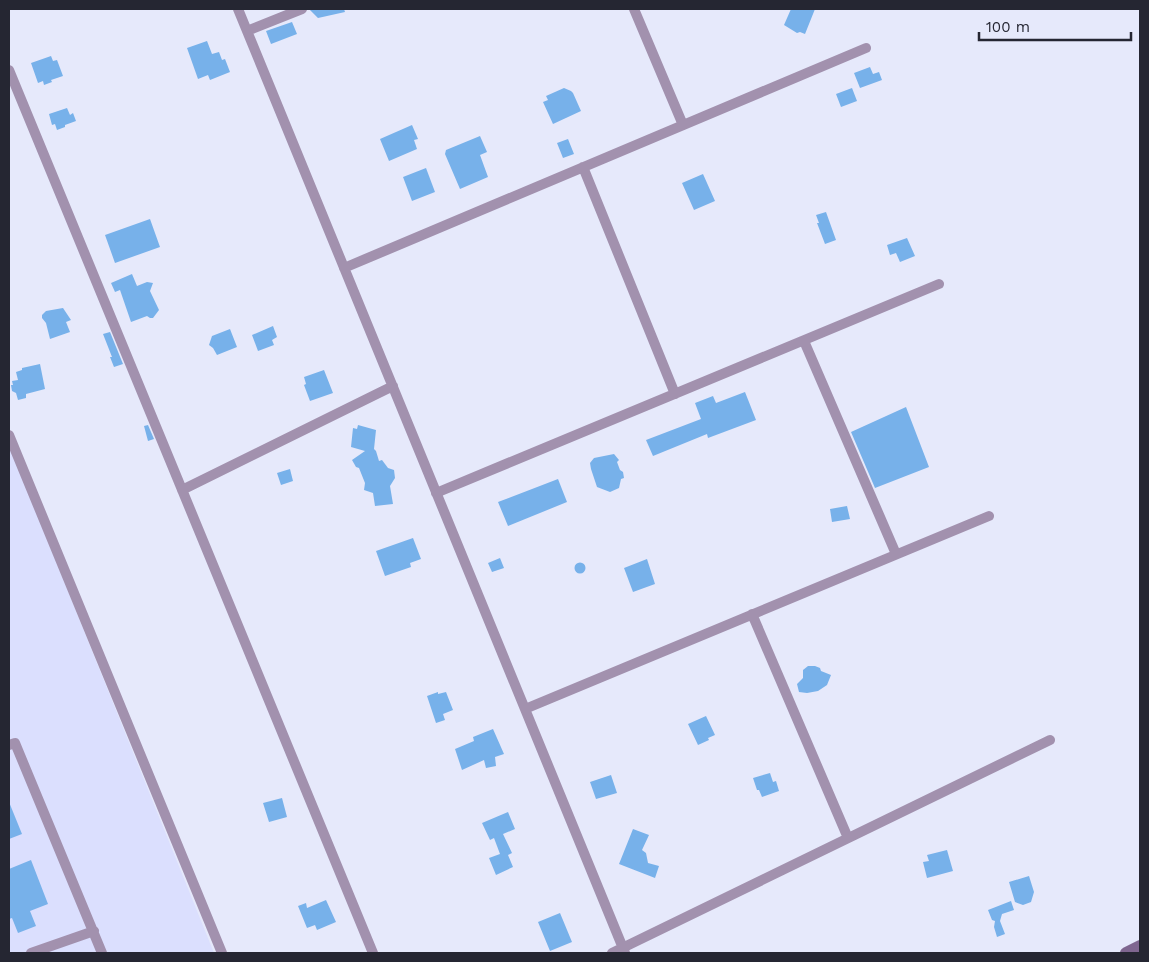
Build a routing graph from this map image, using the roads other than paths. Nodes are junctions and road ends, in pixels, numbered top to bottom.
1 (238, 9) edge
2 (302, 9) edge
3 (634, 9) edge
4 (247, 31) junction
5 (866, 48) dead end
6 (9, 70) edge
7 (683, 125) junction
8 (583, 167) junction
9 (344, 268) junction
10 (939, 284) dead end
11 (804, 340) junction
12 (392, 386) junction
13 (675, 394) junction
14 (9, 435) edge
15 (182, 490) junction
16 (436, 493) junction
17 (989, 516) dead end
18 (896, 554) junction
19 (752, 614) junction
20 (525, 709) junction
21 (1050, 740) dead end
22 (9, 745) edge
23 (848, 838) junction
24 (94, 931) junction
25 (1140, 946) edge
26 (624, 951) edge
27 (31, 953) edge
28 (102, 953) edge
29 (222, 953) edge
30 (373, 953) edge
31 (612, 953) edge
32 (1126, 953) edge

1 - 4 street
2 - 4 street
3 - 7 street
4 - 9 street
5 - 7 street
6 - 15 street
7 - 8 street
8 - 9 street
8 - 13 street
9 - 12 street
10 - 11 street
11 - 13 street
11 - 18 street
12 - 15 street
12 - 16 street
13 - 16 street
14 - 29 street
15 - 30 street
16 - 20 street
17 - 18 street
18 - 19 street
19 - 20 street
19 - 23 street
20 - 26 street
21 - 23 street
22 - 24 street
23 - 26 street
24 - 27 street
24 - 28 street
25 - 32 main road
26 - 31 street

